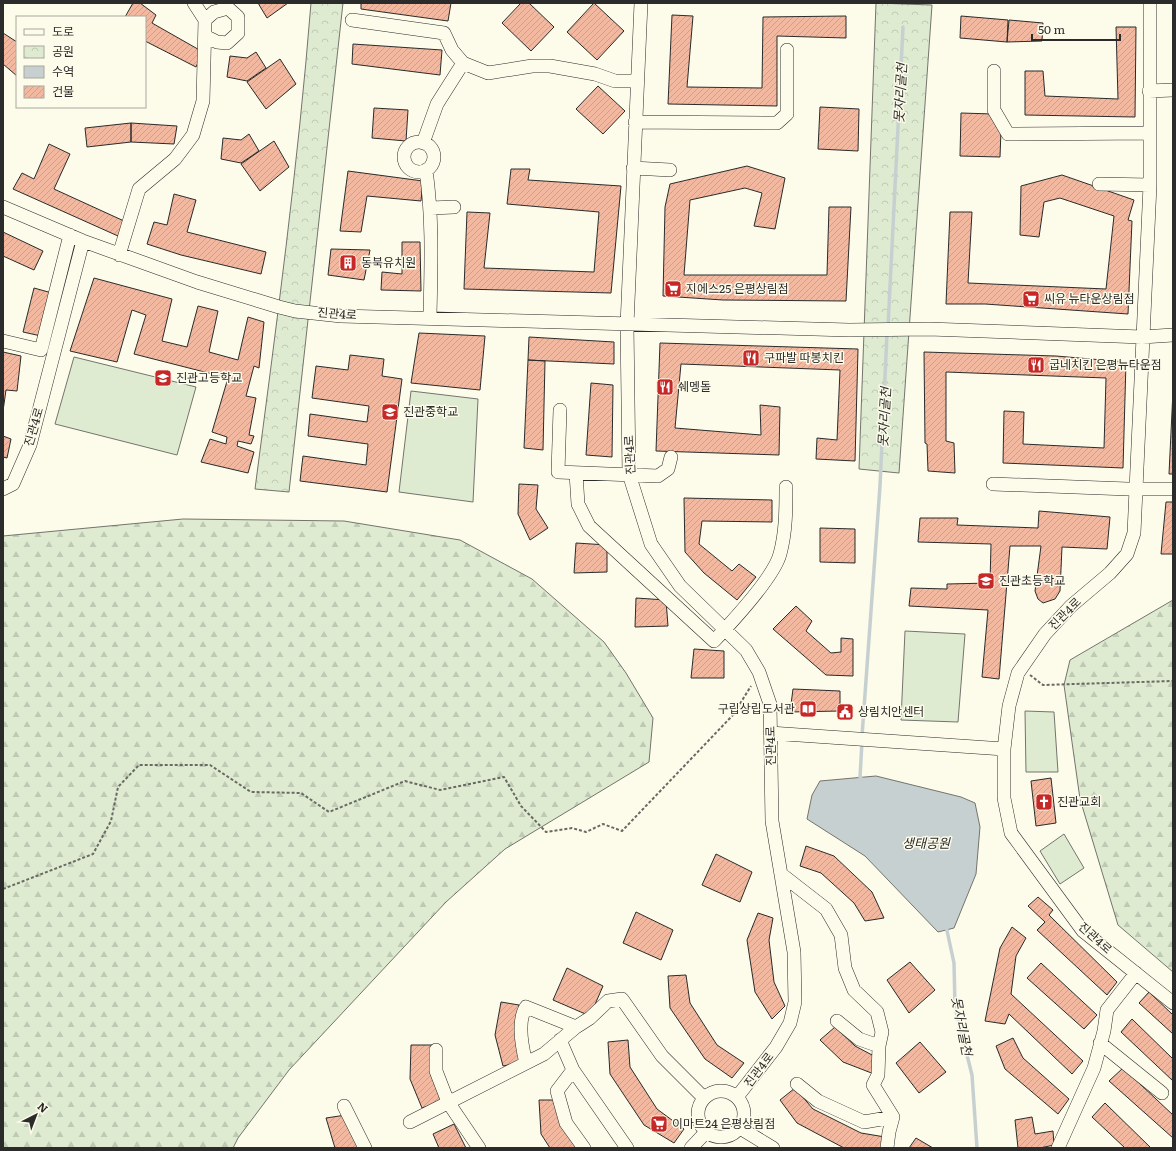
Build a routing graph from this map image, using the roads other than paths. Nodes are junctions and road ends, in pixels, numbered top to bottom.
1 (194, 3) edge
2 (641, 3) edge
3 (1150, 3) edge
4 (205, 20) junction
5 (352, 20) dead end
6 (205, 36) junction
7 (787, 50) dead end
8 (463, 63) junction
9 (994, 71) dead end
10 (637, 81) junction
11 (1173, 90) edge
12 (1149, 91) junction
13 (635, 122) junction
14 (1150, 133) junction
15 (424, 143) junction
16 (633, 168) junction
17 (426, 170) junction
18 (670, 170) dead end
19 (1099, 184) dead end
20 (1150, 185) junction
21 (3, 207) edge
22 (454, 207) dead end
23 (431, 208) junction
24 (70, 236) junction
25 (83, 241) junction
26 (119, 255) junction
27 (430, 317) junction
28 (627, 325) junction
29 (1173, 336) edge
30 (1142, 337) junction
31 (3, 341) edge
32 (560, 410) dead end
33 (671, 457) dead end
34 (576, 473) junction
35 (629, 474) junction
36 (993, 484) dead end
37 (786, 487) dead end
38 (3, 489) edge
39 (1135, 489) junction
40 (1173, 489) edge
41 (726, 629) junction
42 (770, 733) junction
43 (1004, 748) junction
44 (781, 874) junction
45 (1136, 973) junction
46 (1173, 1003) edge
47 (837, 1021) dead end
48 (576, 1027) junction
49 (560, 1040) junction
50 (1100, 1043) junction
51 (879, 1046) junction
52 (436, 1050) dead end
53 (526, 1063) junction
54 (573, 1070) junction
55 (797, 1084) dead end
56 (1162, 1093) dead end
57 (737, 1097) junction
58 (704, 1098) junction
59 (448, 1102) junction
60 (344, 1106) dead end
61 (893, 1117) junction
62 (410, 1122) dead end
63 (740, 1128) junction
64 (706, 1132) junction
65 (365, 1148) edge
66 (479, 1148) edge
67 (584, 1148) edge
68 (627, 1148) edge
69 (691, 1148) edge
70 (773, 1148) edge
71 (887, 1148) edge
72 (1058, 1148) edge

1 - 4 street
2 - 10 street
3 - 12 street, 진관4로
4 - 6 street
4 - 6 street
5 - 8 street
6 - 26 street
7 - 13 street
8 - 10 street
8 - 15 street
9 - 14 street
10 - 13 street
11 - 12 street
12 - 14 street, 진관4로
13 - 16 street
14 - 20 street, 진관4로
15 - 17 street
15 - 17 street
16 - 18 street
16 - 28 street
17 - 23 street
19 - 20 street
20 - 30 street, 진관4로
21 - 24 street, 진관4로
22 - 23 street
23 - 27 street
24 - 25 street, 진관4로
24 - 31 street
25 - 26 street, 진관4로
25 - 38 street, 진관4로
26 - 27 street, 진관4로
27 - 28 street, 진관4로
28 - 30 street, 진관4로
28 - 35 street, 진관4로
29 - 30 street
30 - 39 street, 진관4로
32 - 34 street
33 - 35 street
34 - 35 street
34 - 41 street
35 - 41 street, 진관4로
36 - 39 street
37 - 41 street
39 - 40 street
39 - 43 street, 진관4로
41 - 42 street, 진관4로
42 - 43 street
42 - 44 street, 진관4로
43 - 45 street, 진관4로
44 - 51 street
44 - 57 street, 진관4로
45 - 46 street, 진관4로
45 - 50 street
47 - 51 street
48 - 49 street
48 - 53 street
48 - 58 street
49 - 53 street
49 - 54 street
50 - 56 street
50 - 72 street
51 - 61 street
52 - 59 street
53 - 59 street
54 - 67 street
54 - 68 street
55 - 61 street
57 - 58 street
57 - 63 street
58 - 64 street
59 - 62 street
59 - 66 street
60 - 65 street
61 - 71 street
63 - 64 street
63 - 70 street
64 - 69 street

